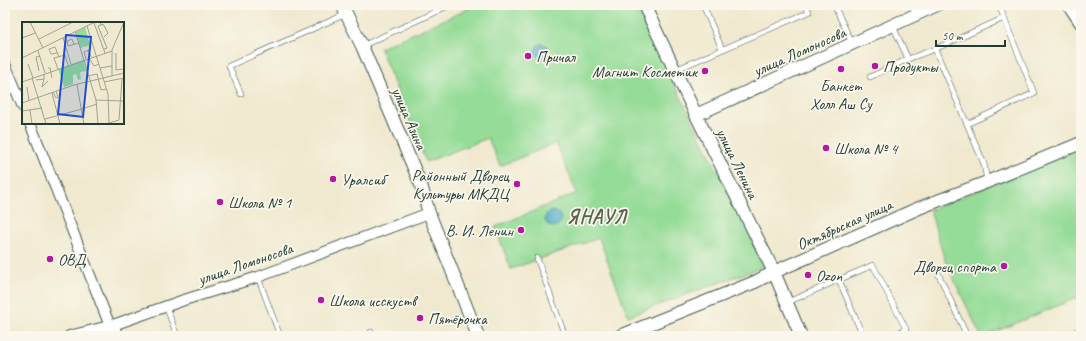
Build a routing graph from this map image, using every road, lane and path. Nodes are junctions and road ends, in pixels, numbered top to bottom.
1 (450, 5) edge
2 (644, 5) edge
3 (702, 5) edge
4 (806, 5) edge
5 (834, 5) edge
6 (937, 5) edge
7 (999, 5) edge
8 (1069, 5) edge
9 (344, 10) edge
10 (1004, 18) junction
11 (1081, 23) edge
12 (893, 26) junction
13 (853, 44) junction
14 (362, 46) junction
15 (722, 49) junction
16 (935, 49) junction
17 (908, 58) junction
18 (5, 64) edge
19 (675, 70) junction
20 (870, 78) dead end
21 (241, 94) dead end
22 (22, 105) edge
23 (696, 115) junction
24 (30, 124) edge
25 (967, 124) junction
26 (1081, 143) edge
27 (987, 182) junction
28 (429, 214) junction
29 (537, 258) dead end
30 (774, 272) junction
31 (938, 273) dead end
32 (258, 277) junction
33 (839, 280) junction
34 (787, 303) junction
35 (166, 306) junction
36 (112, 326) junction
37 (1081, 334) edge
38 (69, 336) edge
39 (118, 336) edge
40 (177, 336) edge
41 (280, 336) edge
42 (478, 336) edge
43 (565, 336) edge
44 (620, 336) edge
45 (801, 336) edge
46 (863, 336) edge
47 (891, 336) edge
48 (966, 336) edge
49 (1077, 336) edge

1 - 14 lane
2 - 19 street, улица Ленина
3 - 15 lane
4 - 15 lane
5 - 13 lane
6 - 12 street, улица Ломоносова
7 - 10 lane
8 - 11 street
9 - 14 street, улица Азина
9 - 21 lane
10 - 16 lane
10 - 25 lane
12 - 13 street, улица Ломоносова
12 - 17 lane
13 - 23 street, улица Ломоносова
14 - 28 street, улица Азина
15 - 19 lane
16 - 17 lane
16 - 25 lane
17 - 20 lane
18 - 22 street
19 - 23 street, улица Ленина
23 - 30 street, улица Ленина
24 - 36 street
25 - 27 lane
26 - 27 street, Октябрьская улица
27 - 30 street, Октябрьская улица
28 - 32 street, улица Ломоносова
28 - 42 street, улица Азина
29 - 43 lane
30 - 34 street, улица Ленина
30 - 44 street, Октябрьская улица
31 - 48 lane
32 - 35 street, улица Ломоносова
32 - 41 lane
33 - 34 lane
33 - 46 lane
33 - 47 lane
34 - 45 street, улица Ленина
35 - 36 street, улица Ломоносова
35 - 40 lane
36 - 38 street, улица Ломоносова
36 - 39 street
37 - 49 street

